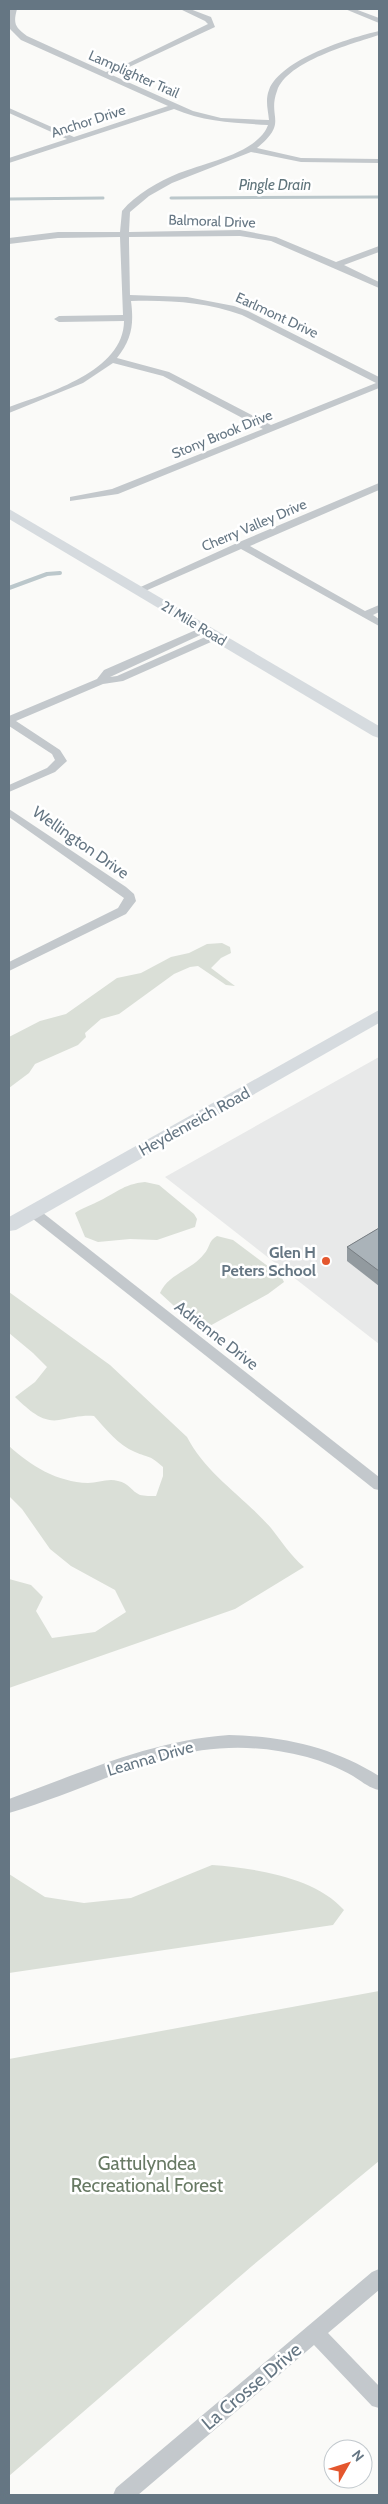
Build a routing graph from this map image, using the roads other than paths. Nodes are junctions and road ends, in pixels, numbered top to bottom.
1 (14, 9) edge
2 (184, 9) edge
3 (349, 9) edge
4 (379, 20) edge
5 (379, 33) edge
6 (104, 75) junction
7 (175, 106) junction
8 (9, 110) edge
9 (273, 123) junction
10 (73, 140) junction
11 (250, 149) junction
12 (9, 161) edge
13 (379, 161) edge
14 (124, 234) junction
15 (9, 242) edge
16 (379, 249) edge
17 (337, 265) junction
18 (379, 285) edge
19 (126, 298) junction
20 (127, 318) junction
21 (59, 319) dead end
22 (110, 359) junction
23 (379, 380) edge
24 (379, 385) edge
25 (9, 410) edge
26 (271, 429) junction
27 (379, 486) edge
28 (74, 499) dead end
29 (9, 513) edge
30 (241, 546) junction
31 (139, 590) junction
32 (379, 608) edge
33 (364, 615) junction
34 (379, 623) edge
35 (210, 633) junction
36 (9, 721) edge
37 (379, 733) edge
38 (9, 789) edge
39 (9, 812) edge
40 (9, 967) edge
41 (379, 1016) edge
42 (33, 1212) junction
43 (9, 1225) edge
44 (379, 1485) edge
45 (379, 1784) edge
46 (9, 1806) edge
47 (379, 2278) edge
48 (314, 2332) junction
49 (379, 2399) edge
50 (123, 2495) edge

1 - 6 street, Lamplighter Trail
2 - 6 street
3 - 4 street
5 - 9 street
6 - 7 street, Lamplighter Trail
7 - 9 street, Lamplighter Trail
7 - 10 street, Anchor Drive
8 - 10 street
9 - 11 street
10 - 12 street, Anchor Drive
11 - 13 street
11 - 14 street
14 - 15 street, Balmoral Drive
14 - 17 street, Balmoral Drive
14 - 19 street
16 - 17 street
17 - 18 street, Balmoral Drive
19 - 20 street
19 - 23 street, Earlmont Drive
20 - 21 street
20 - 22 street
22 - 25 street
22 - 26 street
24 - 26 street, Stony Brook Drive
26 - 28 street, Stony Brook Drive
27 - 30 street, Cherry Valley Drive
29 - 31 street, 21 Mile Road
30 - 31 street, Cherry Valley Drive
30 - 33 street
31 - 35 street, 21 Mile Road
32 - 33 street
33 - 34 street
35 - 36 street
35 - 37 street, 21 Mile Road
36 - 38 street
39 - 40 street, Wellington Drive
41 - 42 street, Heydenreich Road
42 - 43 street, Heydenreich Road
42 - 44 street, Adrienne Drive
45 - 46 street, Leanna Drive
47 - 48 street, La Crosse Drive
48 - 49 street
48 - 50 street, La Crosse Drive

